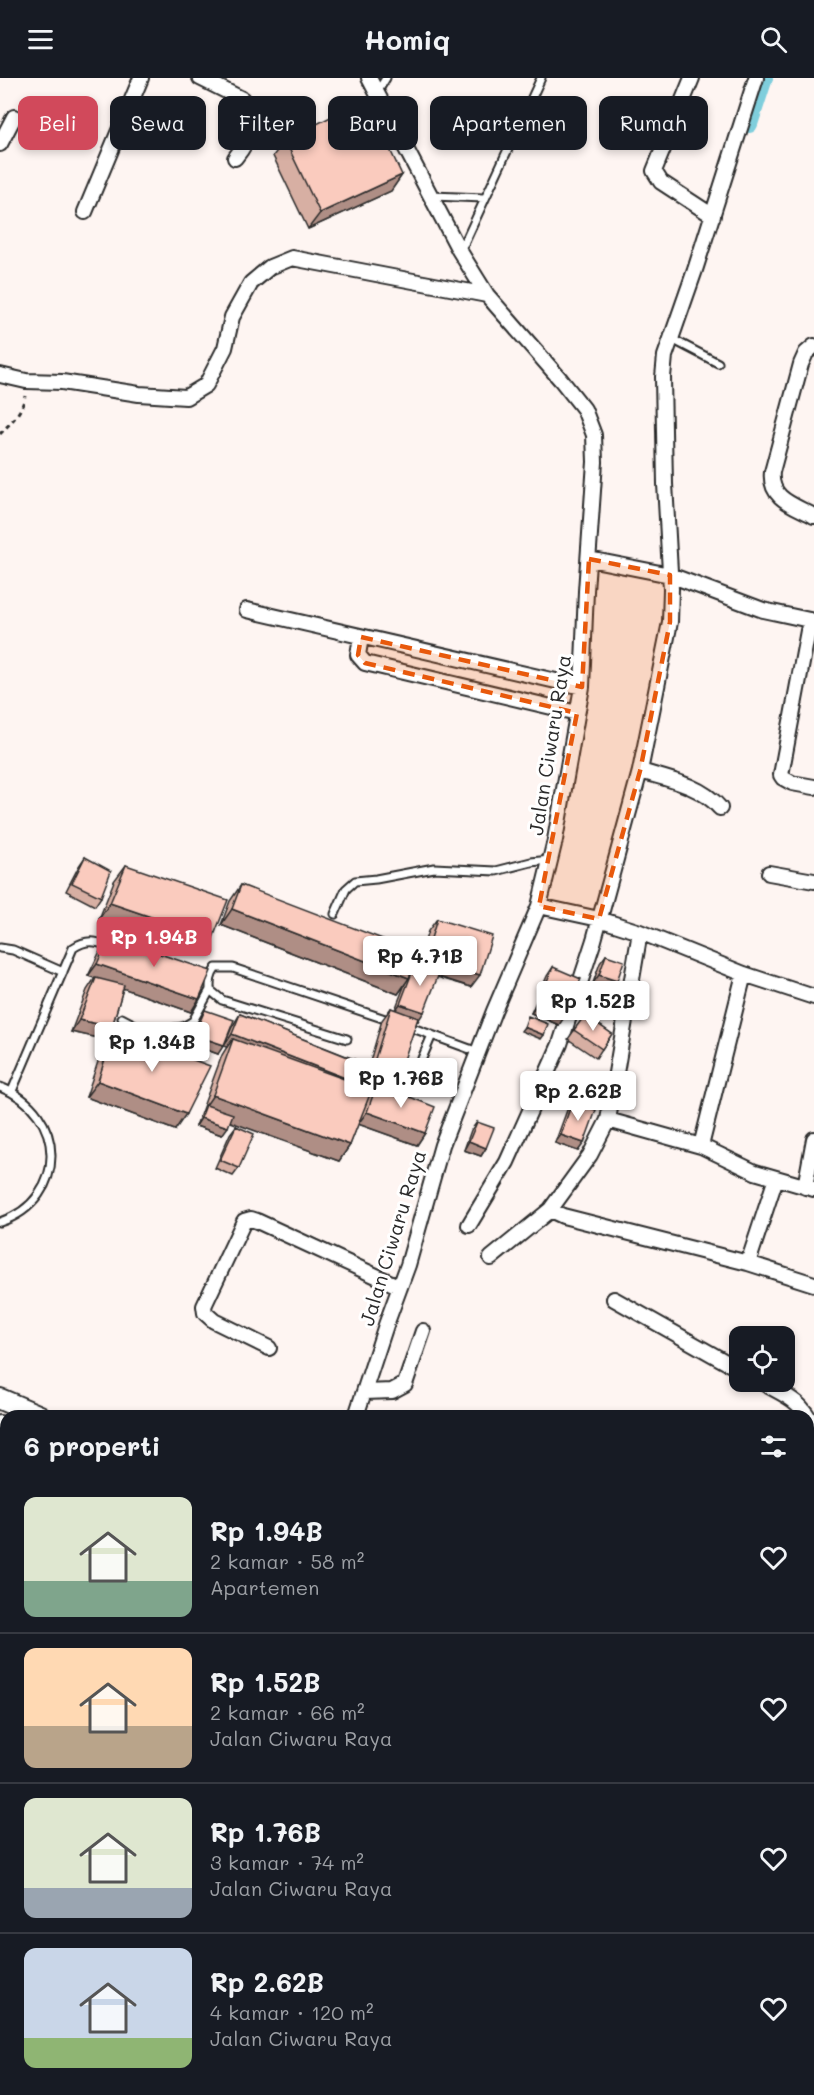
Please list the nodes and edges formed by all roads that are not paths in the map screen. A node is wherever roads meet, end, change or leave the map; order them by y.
1 (141, 78) edge
2 (200, 78) edge
3 (369, 78) edge
4 (386, 78) edge
5 (541, 78) edge
6 (693, 78) edge
7 (756, 78) edge
8 (378, 91) junction
9 (14, 117) dead end
10 (0, 144) edge
11 (235, 158) dead end
12 (432, 196) junction
13 (484, 198) junction
14 (85, 212) dead end
15 (713, 216) junction
16 (459, 250) junction
17 (487, 294) junction
18 (670, 338) junction
19 (814, 346) edge
20 (718, 363) dead end
21 (0, 375) edge
22 (814, 516) edge
23 (589, 559) junction
24 (670, 575) junction
25 (247, 610) dead end
26 (812, 621) edge
27 (361, 637) junction
28 (542, 678) junction
29 (582, 687) junction
30 (536, 703) junction
31 (577, 713) junction
32 (640, 771) junction
33 (814, 787) edge
34 (720, 808) dead end
35 (550, 860) junction
36 (769, 873) dead end
37 (814, 881) edge
38 (539, 906) junction
39 (335, 914) dead end
40 (599, 919) junction
41 (640, 932) junction
42 (0, 948) edge
43 (125, 951) edge
44 (63, 972) junction
45 (744, 974) junction
46 (199, 976) edge
47 (209, 979) junction
48 (210, 990) junction
49 (814, 997) edge
50 (122, 1018) dead end
51 (432, 1035) junction
52 (347, 1039) dead end
53 (478, 1052) junction
54 (0, 1087) edge
55 (12, 1091) junction
56 (401, 1108) edge
57 (608, 1120) junction
58 (814, 1139) edge
59 (701, 1146) junction
60 (776, 1179) junction
61 (809, 1188) edge
62 (550, 1210) junction
63 (0, 1222) edge
64 (469, 1225) dead end
65 (491, 1258) dead end
66 (748, 1263) junction
67 (814, 1284) edge
68 (400, 1287) junction
69 (614, 1299) dead end
70 (423, 1331) dead end
71 (269, 1348) dead end
72 (729, 1364) edge
73 (365, 1392) junction
74 (779, 1392) edge
75 (0, 1399) edge
76 (26, 1410) edge
77 (358, 1410) edge
78 (805, 1410) edge

1 - 14 street
2 - 11 street
3 - 8 street, Jalan Ciwaru Raya
4 - 8 lane
5 - 13 lane
6 - 15 street
7 - 15 street
8 - 12 street, Jalan Ciwaru Raya
9 - 10 street
12 - 13 lane
12 - 16 street, Jalan Ciwaru Raya
13 - 16 lane
15 - 18 street
16 - 17 street, Jalan Ciwaru Raya
17 - 21 street
17 - 23 street, Jalan Ciwaru Raya
18 - 20 lane
18 - 24 street
19 - 22 street
23 - 24 street
23 - 29 street, Jalan Ciwaru Raya
24 - 26 street
24 - 32 street
25 - 27 street
26 - 33 street
27 - 28 street
27 - 30 street
28 - 29 street
28 - 30 street
29 - 31 street, Jalan Ciwaru Raya
30 - 31 street
31 - 35 street, Jalan Ciwaru Raya
32 - 34 street
32 - 40 street
35 - 38 street, Jalan Ciwaru Raya
35 - 39 lane
36 - 37 street
38 - 40 street
38 - 53 street, Jalan Ciwaru Raya
40 - 41 street
40 - 64 street
41 - 45 street
41 - 57 street
42 - 44 lane
43 - 44 lane
44 - 55 lane
45 - 49 street
45 - 59 street
46 - 47 lane
47 - 48 lane
47 - 51 lane
48 - 50 lane
48 - 52 lane
51 - 53 lane
51 - 56 lane
53 - 68 street, Jalan Ciwaru Raya
54 - 55 lane
55 - 63 lane
57 - 59 street
57 - 62 street
58 - 61 street
59 - 60 street
60 - 61 street
60 - 66 street
62 - 65 street
62 - 66 street
66 - 67 street
68 - 71 street
68 - 73 street, Jalan Ciwaru Raya
69 - 72 street
70 - 73 street
73 - 77 street, Jalan Ciwaru Raya
74 - 78 street
75 - 76 main road

